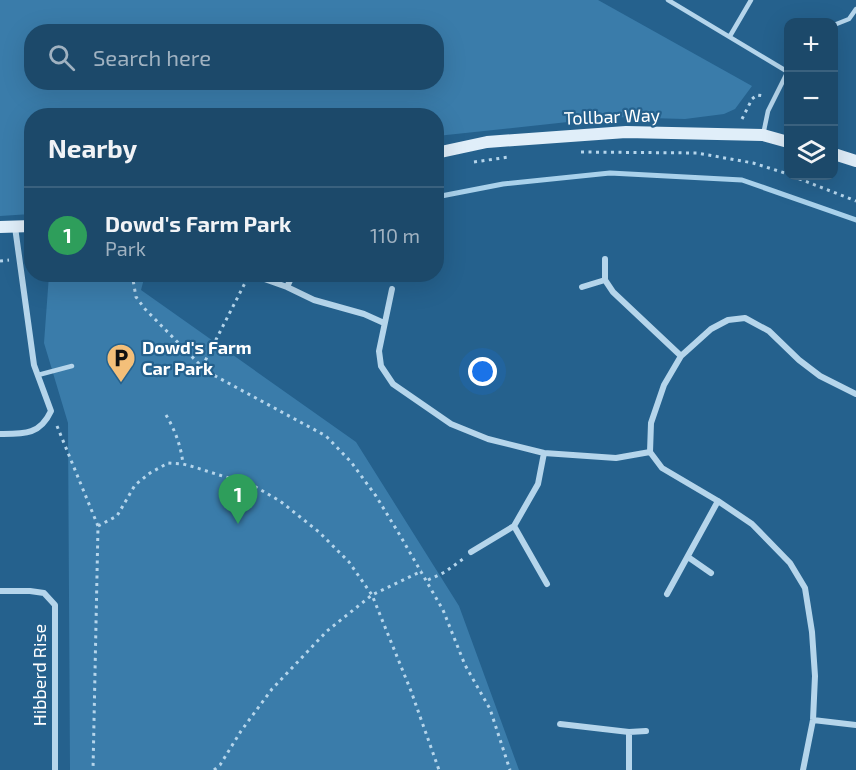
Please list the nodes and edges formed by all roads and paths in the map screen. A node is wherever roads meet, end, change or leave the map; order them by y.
1 (668, 0) edge
2 (751, 0) edge
3 (856, 9) edge
4 (838, 23) edge
5 (729, 36) junction
6 (784, 70) edge
7 (784, 80) edge
8 (763, 135) junction
9 (784, 141) edge
10 (444, 151) edge
11 (575, 152) dead end
12 (838, 155) edge
13 (510, 157) dead end
14 (856, 160) edge
15 (467, 163) dead end
16 (784, 173) edge
17 (803, 180) edge
18 (856, 201) edge
19 (24, 226) edge
20 (0, 227) edge
21 (15, 227) junction
22 (605, 260) dead end
23 (605, 280) junction
24 (133, 282) edge
25 (245, 282) edge
26 (273, 282) edge
27 (289, 282) edge
28 (287, 287) junction
29 (582, 287) dead end
30 (392, 290) dead end
31 (384, 323) junction
32 (681, 356) junction
33 (72, 366) dead end
34 (202, 367) junction
35 (38, 375) junction
36 (856, 394) edge
37 (51, 411) junction
38 (166, 415) dead end
39 (0, 434) edge
40 (650, 452) junction
41 (544, 453) junction
42 (183, 464) junction
43 (718, 501) junction
44 (98, 526) junction
45 (514, 526) junction
46 (471, 552) joint
47 (688, 557) junction
48 (422, 571) junction
49 (711, 573) dead end
50 (427, 580) junction
51 (547, 584) dead end
52 (0, 591) edge
53 (667, 594) dead end
54 (372, 595) junction
55 (813, 720) junction
56 (560, 724) dead end
57 (856, 726) edge
58 (629, 732) junction
59 (646, 732) dead end
60 (55, 770) edge
61 (93, 770) edge
62 (214, 770) edge
63 (439, 770) edge
64 (510, 770) edge
65 (629, 770) edge
66 (803, 770) edge

1 - 5 lane
2 - 5 lane
3 - 4 lane
5 - 6 lane
7 - 8 lane
8 - 9 main road, Tollbar Way
8 - 10 main road, Tollbar Way
11 - 16 path
12 - 14 main road
13 - 15 path
17 - 18 path
19 - 21 main road
20 - 21 main road
21 - 35 street
22 - 23 street
23 - 29 street
23 - 32 street
24 - 34 path
25 - 34 path
26 - 28 street
27 - 28 street
28 - 31 street
30 - 31 street
31 - 41 street
32 - 36 street
32 - 40 street
33 - 35 lane
34 - 48 path
35 - 37 street
37 - 39 street
37 - 44 path
38 - 42 path
40 - 41 street
40 - 43 street
41 - 45 street
42 - 44 path
42 - 54 path
43 - 47 street
43 - 55 street
44 - 61 path
45 - 46 street
45 - 51 street
46 - 50 path
47 - 49 street
47 - 53 street
48 - 50 path
48 - 54 path
50 - 64 path
52 - 60 street, Hibberd Rise
54 - 62 path
54 - 63 path
55 - 57 street
55 - 66 street
56 - 58 street
58 - 59 street
58 - 65 street

